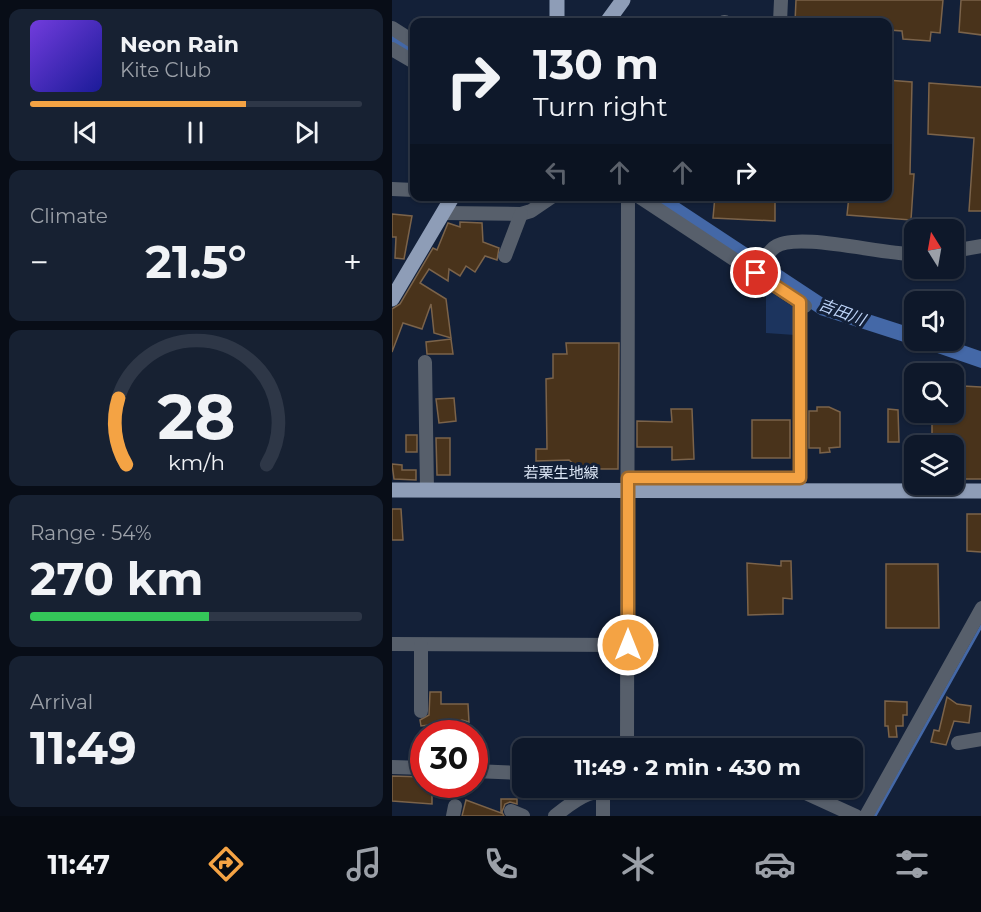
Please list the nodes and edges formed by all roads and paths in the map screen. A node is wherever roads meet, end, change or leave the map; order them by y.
1 (557, 0) edge
2 (623, 0) edge
3 (781, 0) edge
4 (557, 18) edge
5 (610, 18) edge
6 (780, 18) edge
7 (392, 28) edge
8 (410, 39) edge
9 (392, 48) edge
10 (410, 59) edge
11 (392, 189) edge
12 (410, 190) edge
13 (450, 201) edge
14 (546, 201) edge
15 (628, 201) edge
16 (646, 201) edge
17 (443, 213) junction
18 (521, 214) junction
19 (982, 246) edge
20 (964, 249) edge
21 (904, 253) edge
22 (505, 256) dead end
23 (756, 273) junction
24 (396, 282) edge
25 (392, 299) edge
26 (425, 362) dead end
27 (628, 484) junction
28 (392, 490) edge
29 (427, 490) junction
30 (982, 491) edge
31 (982, 608) edge
32 (392, 644) edge
33 (421, 645) junction
34 (628, 645) junction
35 (421, 711) dead end
36 (627, 738) edge
37 (982, 739) edge
38 (958, 743) dead end
39 (392, 767) edge
40 (410, 768) edge
41 (488, 772) edge
42 (512, 773) edge
43 (574, 798) edge
44 (603, 798) edge
45 (816, 798) edge
46 (555, 816) edge
47 (603, 816) edge
48 (856, 816) edge
49 (866, 816) edge

1 - 4 main road
2 - 5 main road
3 - 6 street
7 - 8 street
9 - 10 street
11 - 12 street
13 - 17 main road
14 - 18 street
15 - 27 street
16 - 23 street
17 - 18 street
17 - 24 main road
18 - 22 street
19 - 20 street
21 - 23 street
23 - 27 street
24 - 25 main road
26 - 29 street
27 - 29 main road, 若栗生地線
27 - 30 main road, 若栗生地線
27 - 34 street
28 - 29 main road, 若栗生地線
31 - 49 street
32 - 33 street
33 - 34 street
33 - 35 street
34 - 36 street
37 - 38 street
39 - 40 street
41 - 42 street
43 - 46 street
44 - 47 street
45 - 48 street

